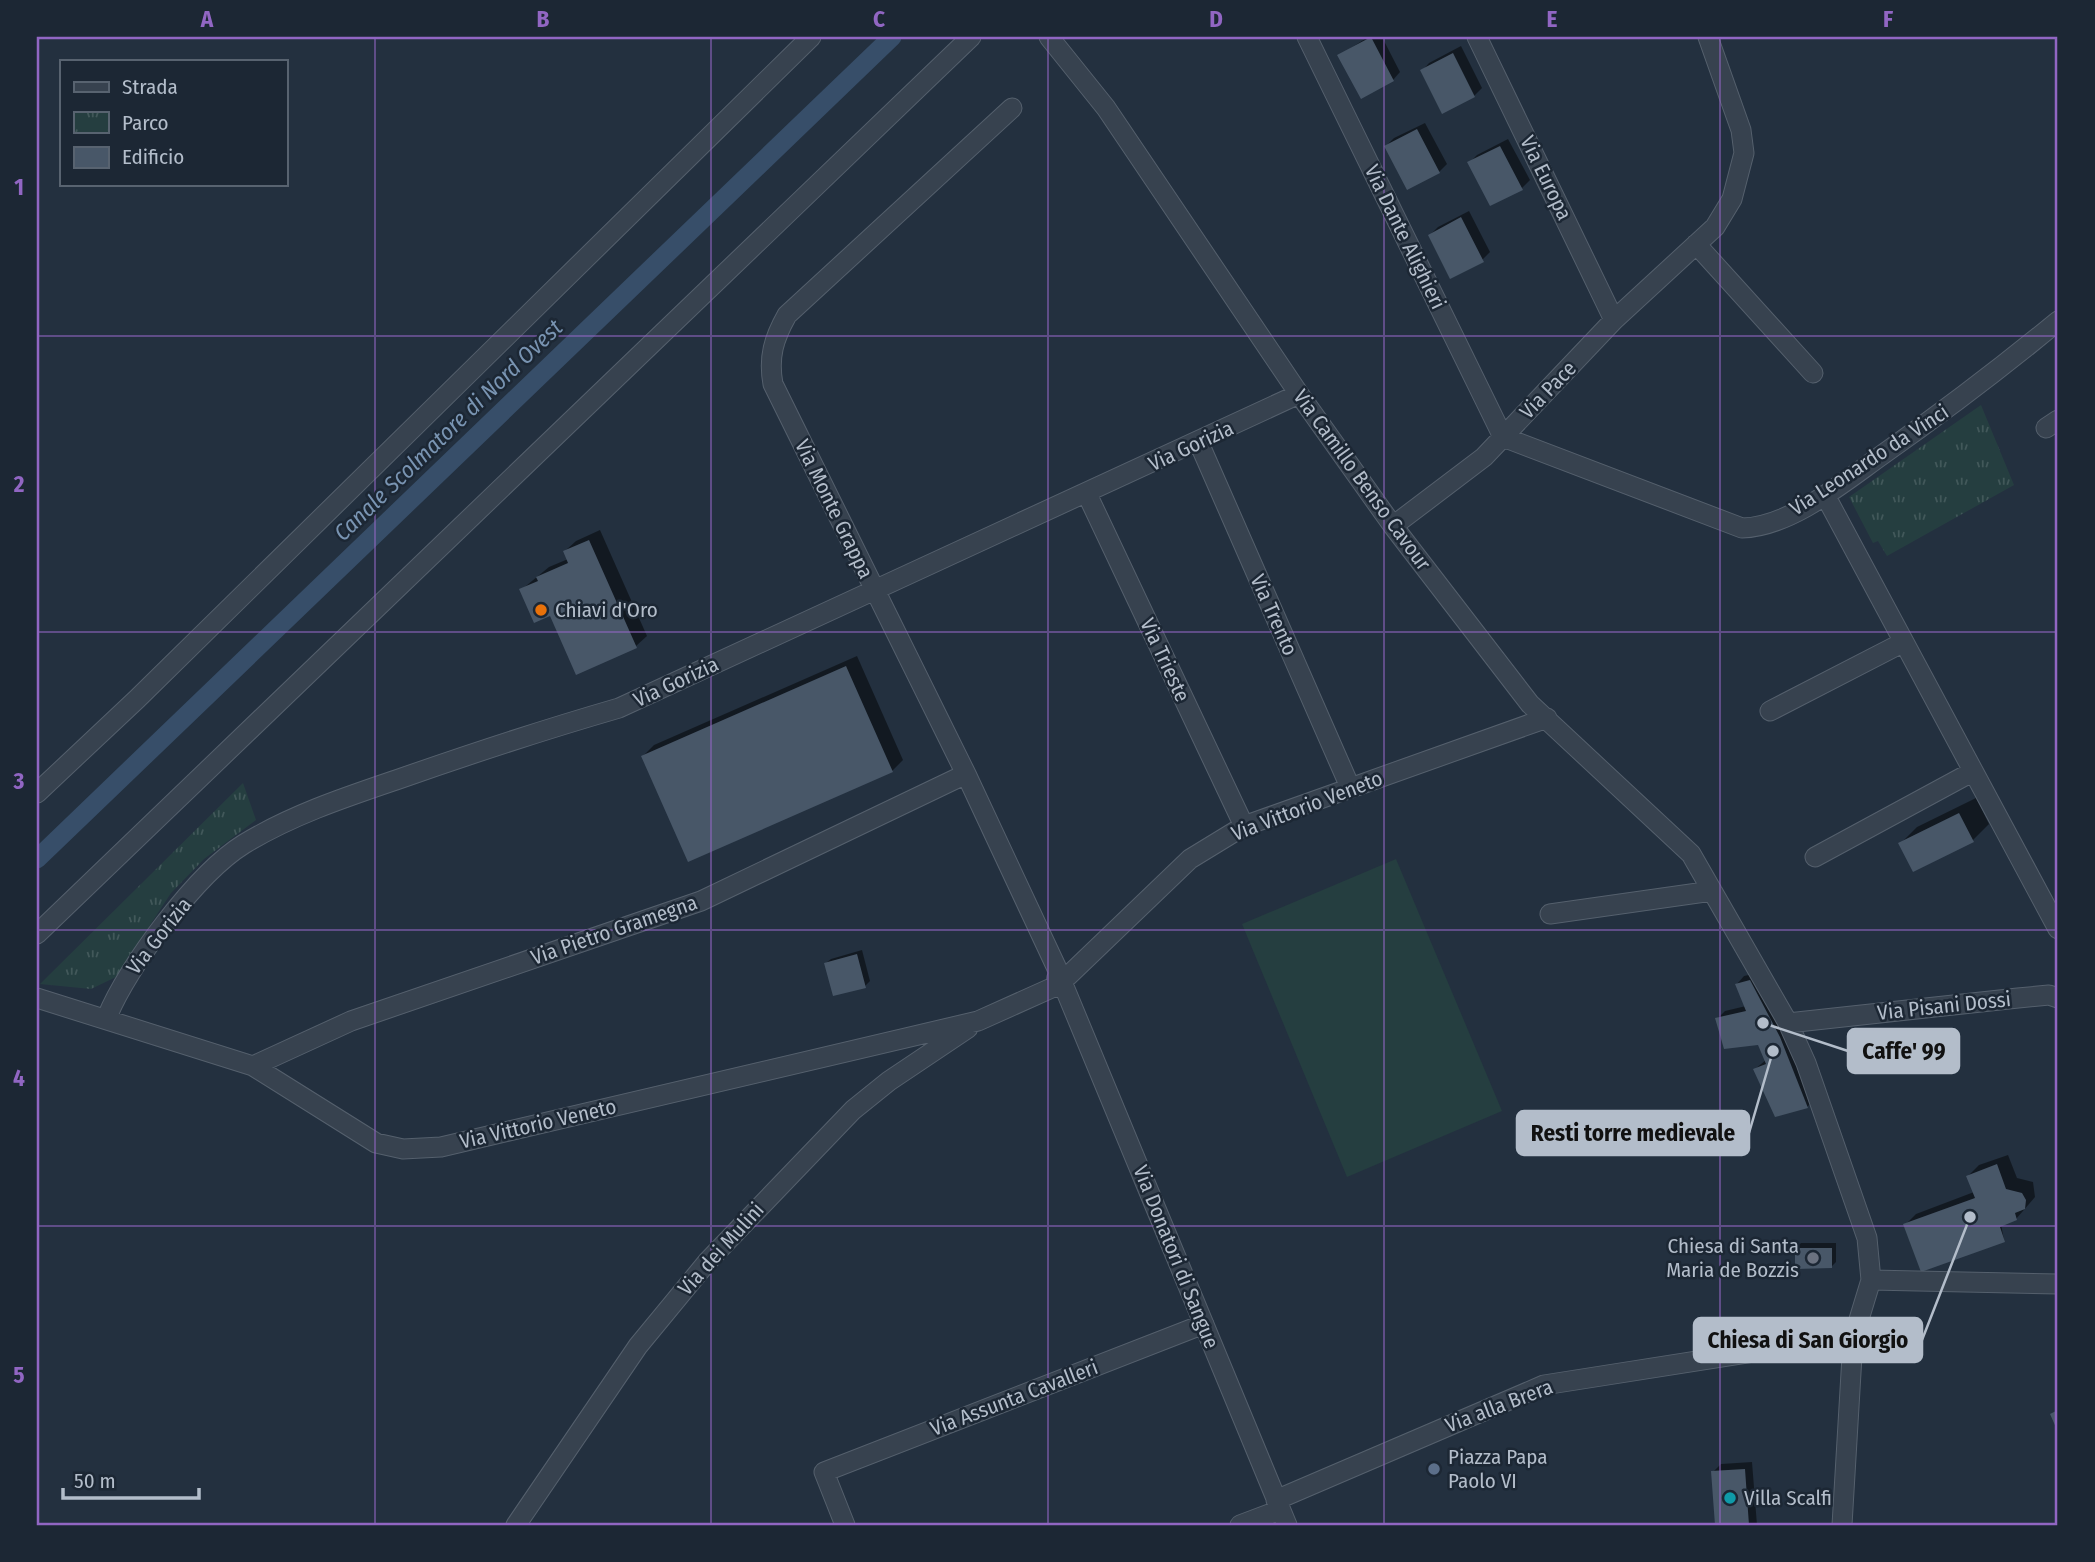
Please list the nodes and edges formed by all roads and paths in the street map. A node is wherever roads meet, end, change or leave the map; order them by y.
1 (811, 37) edge
2 (971, 37) edge
3 (1049, 37) edge
4 (1307, 37) edge
5 (1477, 37) edge
6 (1708, 37) edge
7 (1012, 108) dead end
8 (1696, 244) junction
9 (1614, 320) junction
10 (2058, 321) edge
11 (1813, 373) dead end
12 (1299, 394) junction
13 (1503, 437) junction
14 (1199, 443) junction
15 (1087, 494) junction
16 (1825, 495) junction
17 (1393, 526) junction
18 (875, 590) junction
19 (1902, 643) junction
20 (1770, 711) dead end
21 (1547, 718) junction
22 (1972, 772) junction
23 (966, 774) junction
24 (1350, 787) junction
25 (37, 793) edge
26 (1244, 826) junction
27 (1815, 857) dead end
28 (1712, 891) junction
29 (1550, 914) dead end
30 (2058, 929) edge
31 (37, 934) edge
32 (1062, 982) junction
33 (2055, 994) edge
34 (37, 998) edge
35 (107, 1017) junction
36 (978, 1021) junction
37 (1788, 1023) junction
38 (253, 1066) junction
39 (1871, 1280) junction
40 (2058, 1284) edge
41 (1203, 1324) junction
42 (1818, 1342) tunnel mouth
43 (1281, 1512) edge
44 (516, 1525) edge
45 (845, 1525) edge
46 (1240, 1525) edge
47 (1842, 1525) edge

1 - 25 street
2 - 31 street
3 - 12 street, Via Camillo Benso Cavour
4 - 13 street, Via Dante Alighieri
5 - 9 street, Via Europa
6 - 8 street, Via Pace
7 - 18 street, Via Monte Grappa
8 - 9 street, Via Pace
8 - 11 street
9 - 13 street, Via Pace
10 - 16 street, Via Leonardo da Vinci
12 - 14 street, Via Gorizia
12 - 17 street, Via Camillo Benso Cavour
13 - 16 street, Via Leonardo da Vinci
13 - 17 street, Via Pace
14 - 15 street, Via Gorizia
14 - 24 street, Via Trento
15 - 18 street, Via Gorizia
15 - 26 street, Via Trieste
16 - 19 street
17 - 21 street, Via Camillo Benso Cavour
18 - 23 street, Via Monte Grappa
18 - 35 street, Via Gorizia
19 - 20 street
19 - 22 street
21 - 24 street, Via Vittorio Veneto
21 - 28 street, Via Camillo Benso Cavour
22 - 27 street
22 - 30 street
23 - 32 street, Via Monte Grappa
23 - 38 street, Via Pietro Gramegna
24 - 26 street, Via Vittorio Veneto
26 - 32 street, Via Vittorio Veneto
28 - 29 street
28 - 37 street, Via Camillo Benso Cavour
32 - 36 street, Via Vittorio Veneto
32 - 41 street, Via Donatori di Sangue
33 - 37 street, Via Pisani Dossi
34 - 35 street, Via Vittorio Veneto
35 - 38 street, Via Vittorio Veneto
36 - 38 street, Via Vittorio Veneto
36 - 44 street, Via dei Mulini
37 - 39 street, Via Camillo Benso Cavour
39 - 40 street
39 - 47 street
41 - 43 street, Via Donatori di Sangue
41 - 45 street, Via Assunta Cavalleri
42 - 43 street, Via alla Brera
43 - 46 street, Via alla Brera

